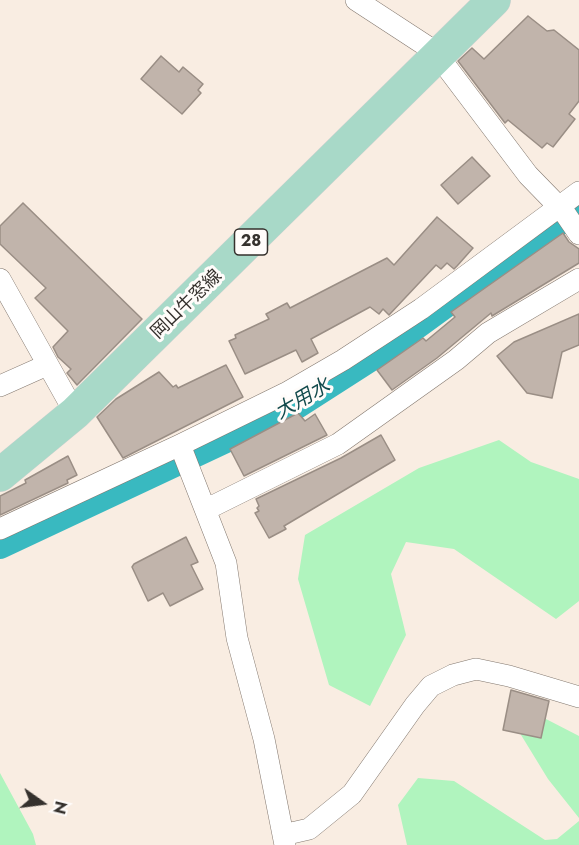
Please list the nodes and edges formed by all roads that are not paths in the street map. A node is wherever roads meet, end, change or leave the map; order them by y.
1 (356, 0) edge
2 (494, 0) edge
3 (439, 57) junction
4 (579, 192) edge
5 (559, 208) junction
6 (579, 234) edge
7 (0, 279) edge
8 (579, 279) edge
9 (48, 366) junction
10 (0, 386) edge
11 (75, 413) junction
12 (184, 454) junction
13 (0, 475) edge
14 (207, 509) junction
15 (0, 529) edge
16 (579, 698) edge
17 (284, 840) edge

1 - 3 street
2 - 3 main road, 岡山牛窓線 / 28
3 - 5 street
3 - 11 main road, 岡山牛窓線 / 28
4 - 5 street
5 - 6 street
5 - 12 street
7 - 9 street
8 - 14 street
9 - 10 street
9 - 11 street
11 - 13 main road, 岡山牛窓線 / 28
12 - 14 street
12 - 15 street
14 - 17 street
16 - 17 street

